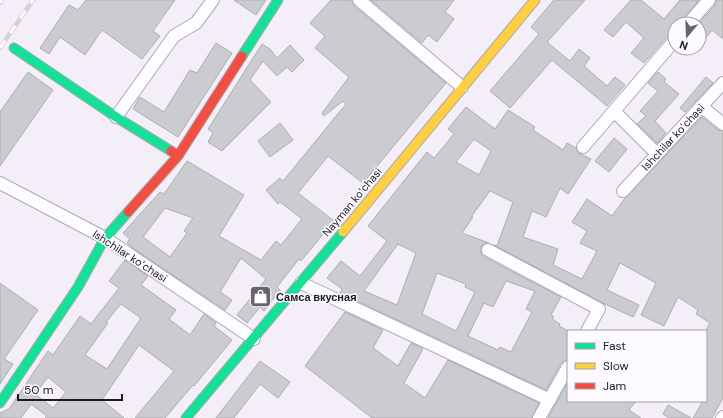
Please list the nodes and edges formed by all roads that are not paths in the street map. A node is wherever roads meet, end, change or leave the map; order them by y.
1 (213, 0) edge
2 (278, 0) edge
3 (359, 0) edge
4 (535, 0) edge
5 (709, 0) edge
6 (695, 16) edge
7 (14, 48) dead end
8 (667, 49) edge
9 (723, 83) edge
10 (462, 88) junction
11 (701, 106) junction
12 (614, 112) junction
13 (116, 117) junction
14 (723, 124) edge
15 (583, 147) dead end
16 (656, 152) junction
17 (178, 156) junction
18 (0, 183) edge
19 (623, 191) dead end
20 (105, 238) junction
21 (488, 250) dead end
22 (301, 283) junction
23 (588, 330) edge
24 (254, 339) junction
25 (567, 369) edge
26 (550, 400) junction
27 (0, 403) edge
28 (186, 418) edge
29 (539, 418) edge

1 - 13 street
2 - 17 street
3 - 10 street
4 - 10 street, Nayman koʻchasi
5 - 6 street
7 - 13 street
8 - 12 street
9 - 11 street, Ishchilar koʻchasi
10 - 22 street, Nayman koʻchasi
11 - 14 street
11 - 16 street, Ishchilar koʻchasi
12 - 15 street
12 - 16 street
13 - 17 street
16 - 19 street, Ishchilar koʻchasi
17 - 20 street
18 - 20 street, Ishchilar koʻchasi
20 - 24 street, Ishchilar koʻchasi
20 - 27 street
21 - 23 street
22 - 24 street, Nayman koʻchasi
22 - 26 street
24 - 28 street, Nayman koʻchasi
25 - 26 street
26 - 29 street

